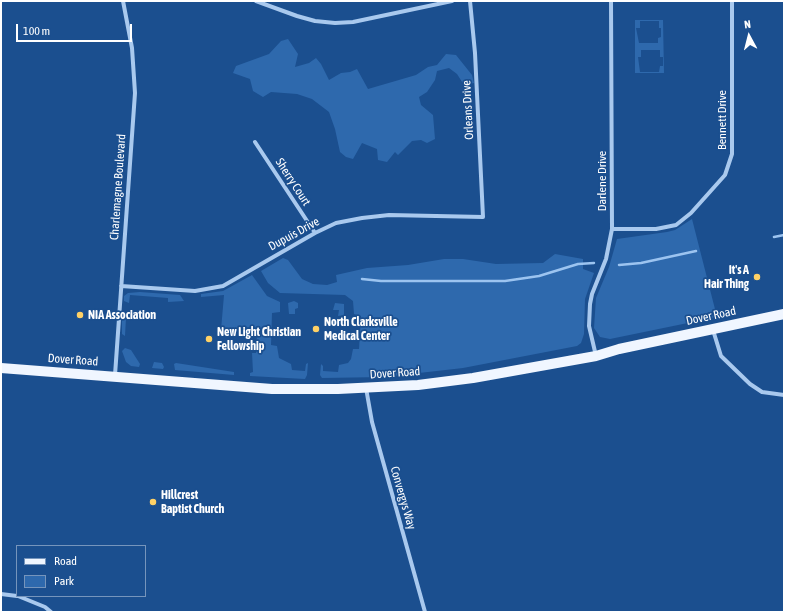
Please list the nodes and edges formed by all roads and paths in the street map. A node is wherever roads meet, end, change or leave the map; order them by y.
1 (123, 1) edge
2 (256, 1) edge
3 (452, 1) edge
4 (470, 1) edge
5 (611, 1) edge
6 (732, 1) edge
7 (255, 142) dead end
8 (483, 217) joint
9 (612, 229) junction
10 (315, 233) junction
11 (121, 286) junction
12 (784, 314) edge
13 (712, 329) junction
14 (596, 356) junction
15 (1, 368) edge
16 (115, 376) junction
17 (366, 388) junction
18 (784, 395) edge
19 (1, 594) edge
20 (16, 596) edge
21 (20, 597) edge
22 (51, 612) edge
23 (425, 612) edge

1 - 11 street, Charlemagne Boulevard
2 - 3 street
4 - 8 street, Orleans Drive
5 - 9 street, Darlene Drive
6 - 9 street, Bennett Drive
7 - 10 street, Sherry Court
8 - 10 street, Dupuis Drive
9 - 14 street, Darlene Drive
10 - 11 street, Dupuis Drive
11 - 16 street, Charlemagne Boulevard
12 - 13 main road, Dover Road
13 - 14 main road, Dover Road
13 - 18 street
14 - 17 main road, Dover Road
15 - 16 main road, Dover Road
16 - 17 main road, Dover Road
17 - 23 street, Convergys Way
19 - 20 street
21 - 22 street

